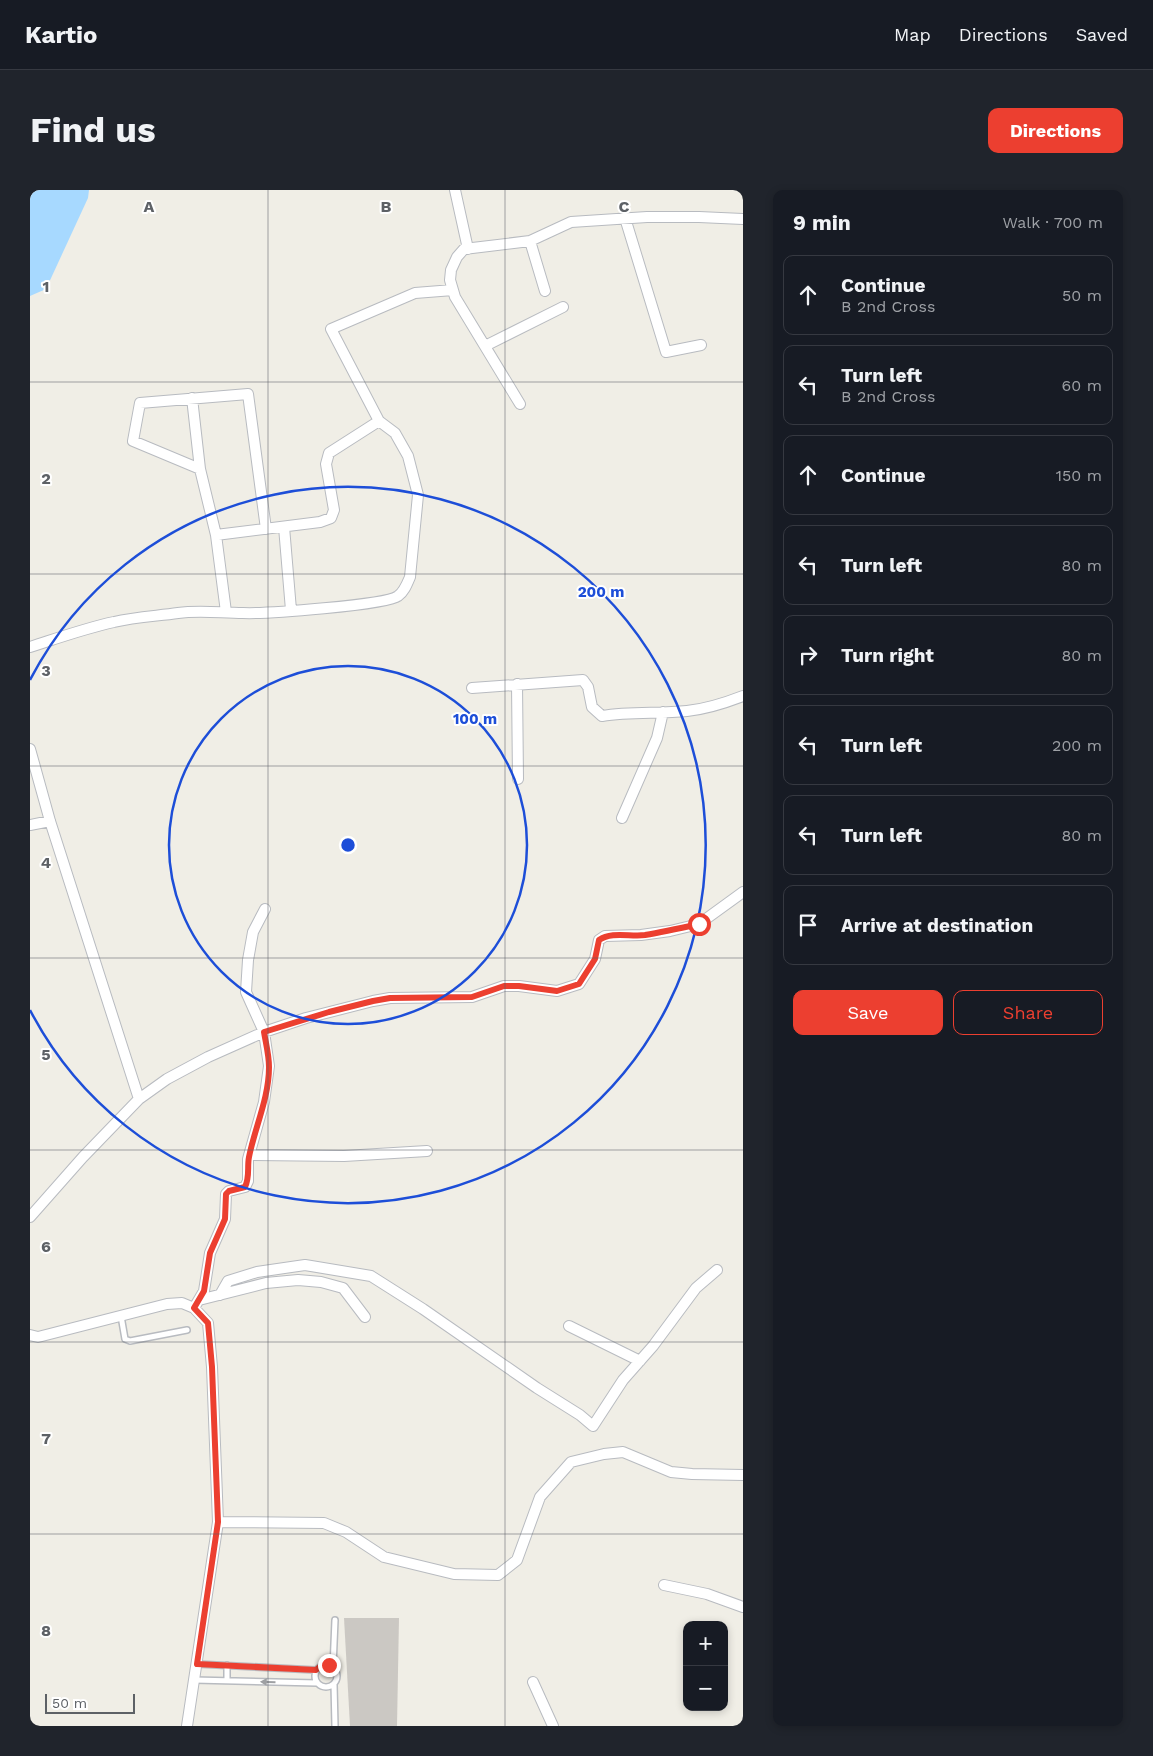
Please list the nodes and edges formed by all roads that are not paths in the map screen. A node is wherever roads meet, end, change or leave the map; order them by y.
1 (455, 190) edge
2 (625, 218) junction
3 (743, 219) edge
4 (530, 240) junction
5 (468, 249) junction
6 (453, 290) junction
7 (545, 291) dead end
8 (563, 307) dead end
9 (701, 345) dead end
10 (485, 346) junction
11 (192, 398) junction
12 (520, 404) dead end
13 (379, 421) junction
14 (200, 469) junction
15 (284, 527) junction
16 (266, 529) junction
17 (216, 534) junction
18 (291, 610) junction
19 (226, 612) junction
20 (30, 647) edge
21 (517, 684) junction
22 (472, 688) dead end
23 (743, 696) edge
24 (663, 712) junction
25 (30, 748) edge
26 (518, 779) dead end
27 (622, 818) dead end
28 (50, 821) junction
29 (30, 825) edge
30 (743, 892) edge
31 (265, 909) dead end
32 (264, 1032) junction
33 (139, 1100) junction
34 (426, 1151) dead end
35 (249, 1155) junction
36 (30, 1217) edge
37 (717, 1270) dead end
38 (220, 1295) junction
39 (196, 1304) junction
40 (121, 1316) junction
41 (365, 1317) dead end
42 (569, 1326) dead end
43 (188, 1330) dead end
44 (30, 1335) edge
45 (640, 1360) junction
46 (743, 1475) edge
47 (218, 1522) junction
48 (664, 1585) dead end
49 (743, 1607) edge
50 (335, 1620) dead end
51 (197, 1664) junction
52 (228, 1665) junction
53 (333, 1667) junction
54 (316, 1670) junction
55 (194, 1680) junction
56 (227, 1681) junction
57 (533, 1682) dead end
58 (317, 1683) junction
59 (334, 1684) junction
60 (187, 1726) edge
61 (334, 1726) edge
62 (553, 1726) edge

1 - 5 street
2 - 3 street
2 - 4 street
2 - 9 street
4 - 5 street
4 - 7 street
5 - 6 street
6 - 10 street
6 - 13 street
8 - 10 street
10 - 12 street
11 - 14 street
11 - 14 street
11 - 16 street
13 - 15 street
13 - 18 street
14 - 17 street
15 - 16 street
15 - 18 street
16 - 17 street
17 - 19 street
18 - 19 street
19 - 20 street
21 - 22 street
21 - 24 street
21 - 26 street
23 - 24 street
24 - 27 street
25 - 28 street
28 - 29 street
28 - 33 street
30 - 32 street
31 - 32 street
32 - 33 street
32 - 35 street
33 - 36 street
34 - 35 street
35 - 39 street
37 - 45 street
38 - 39 street
38 - 41 street
38 - 45 street
39 - 40 street
39 - 47 street
40 - 43 lane
40 - 44 street
42 - 45 street
46 - 47 street
47 - 51 street
48 - 49 street
50 - 53 lane
51 - 52 lane
51 - 55 street
52 - 54 lane
52 - 56 lane
53 - 54 lane
53 - 59 lane
54 - 58 lane
55 - 56 lane
55 - 60 street
58 -> 56 lane
57 - 62 street
58 - 59 lane
59 - 61 lane

